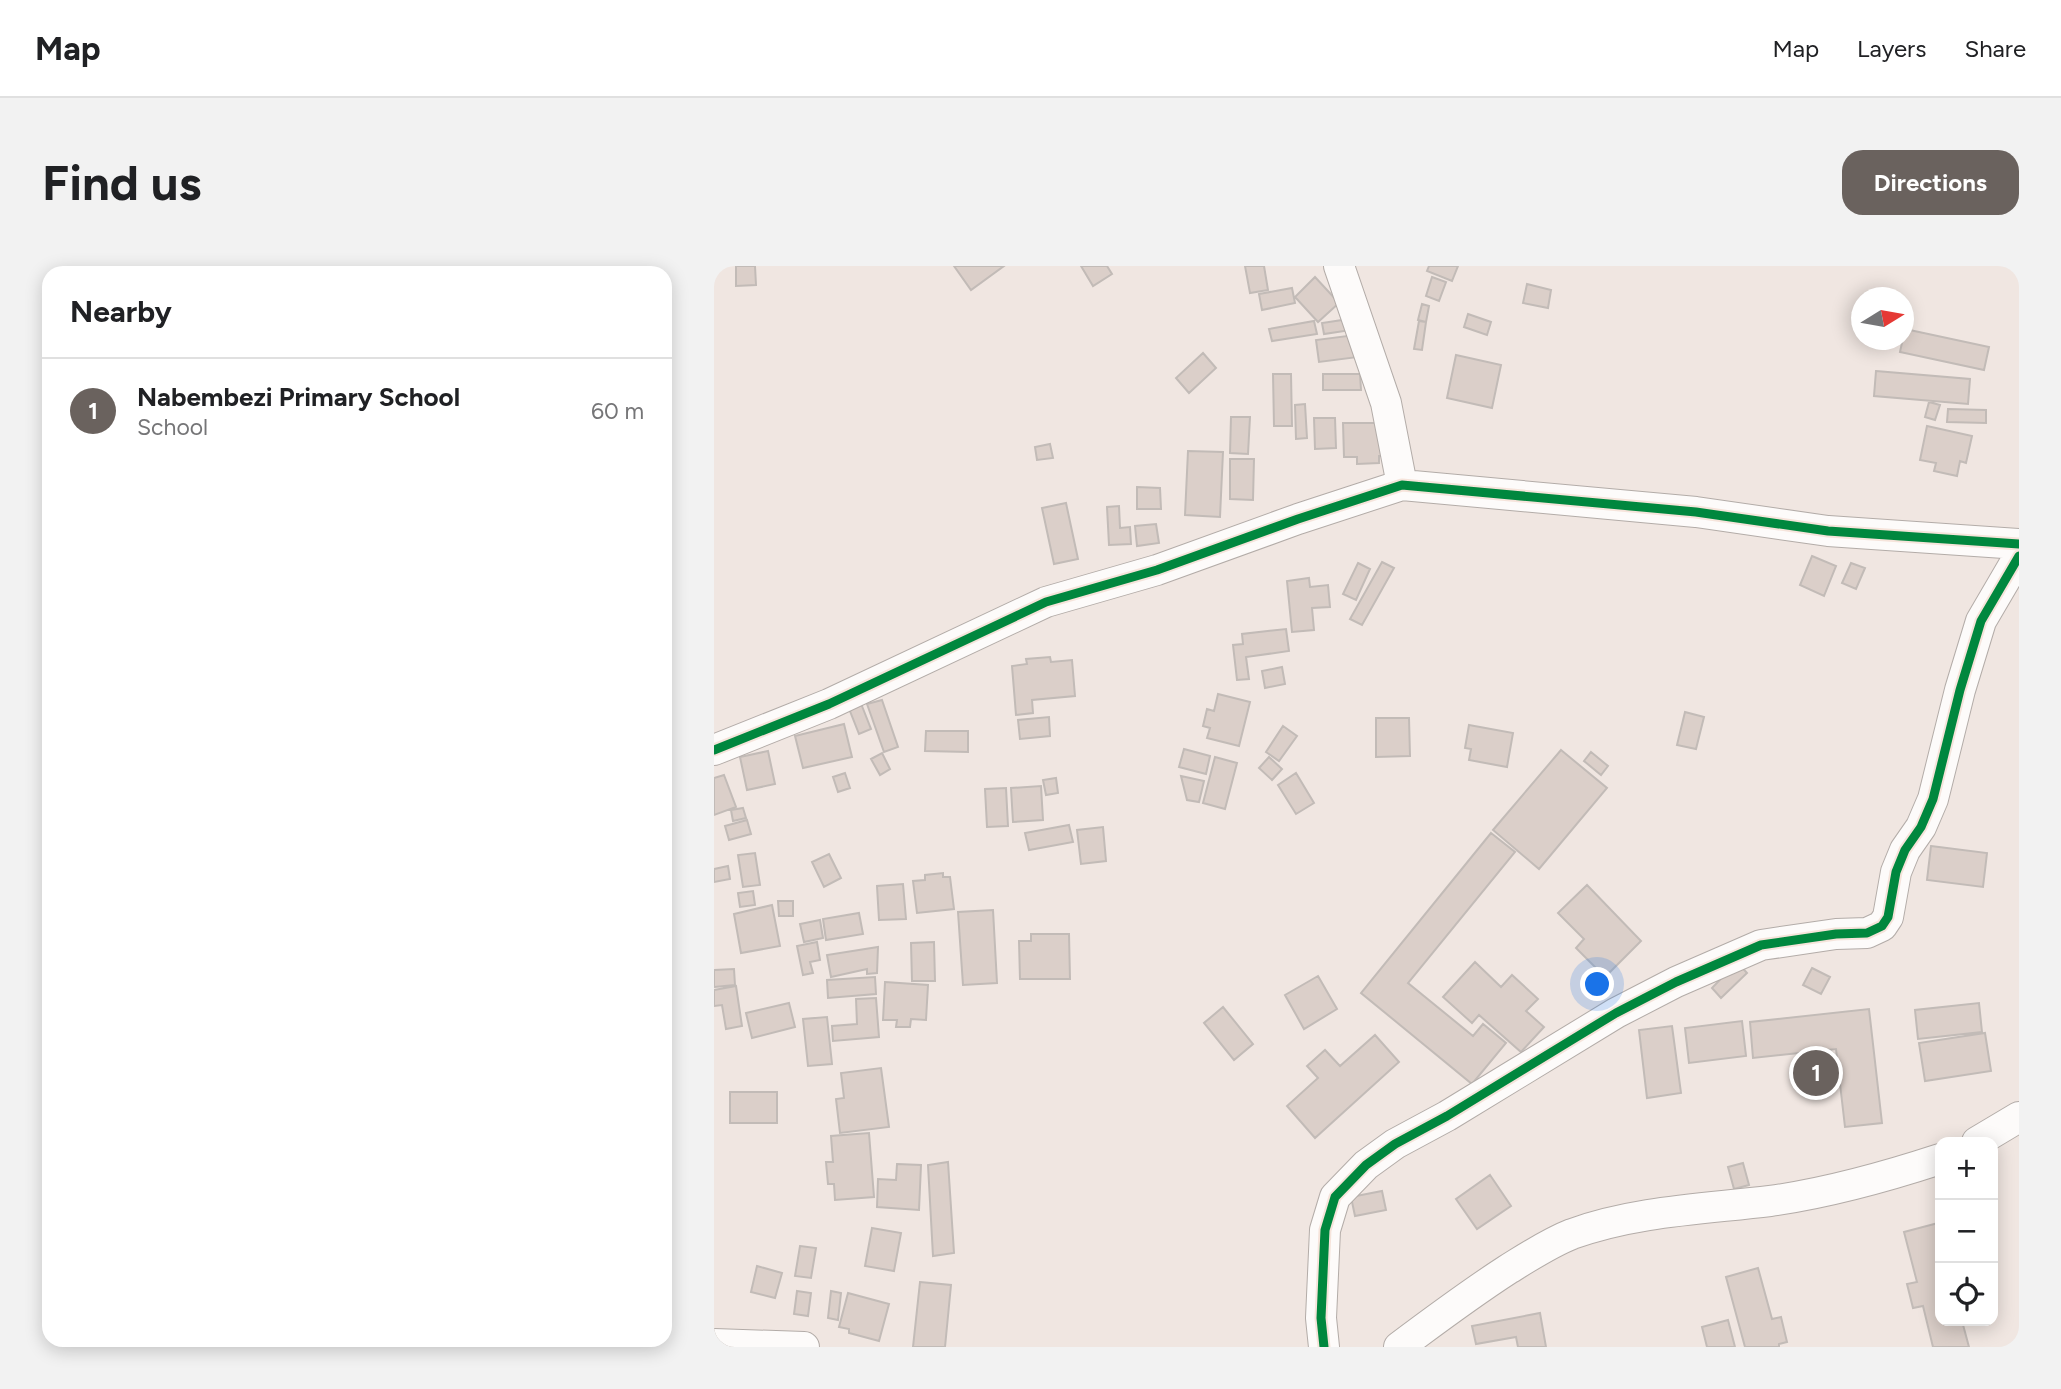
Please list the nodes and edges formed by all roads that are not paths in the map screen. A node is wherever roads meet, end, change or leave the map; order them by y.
1 (1339, 266) edge
2 (1402, 485) junction
3 (2019, 544) edge
4 (2019, 556) edge
5 (714, 750) edge
6 (2019, 1117) edge
7 (1985, 1137) edge
8 (1935, 1160) edge
9 (714, 1344) edge
10 (804, 1347) edge
11 (1324, 1347) edge
12 (1399, 1347) edge

1 - 2 street
2 - 3 street
2 - 5 street
4 - 11 street
6 - 7 street
8 - 12 street
9 - 10 street

